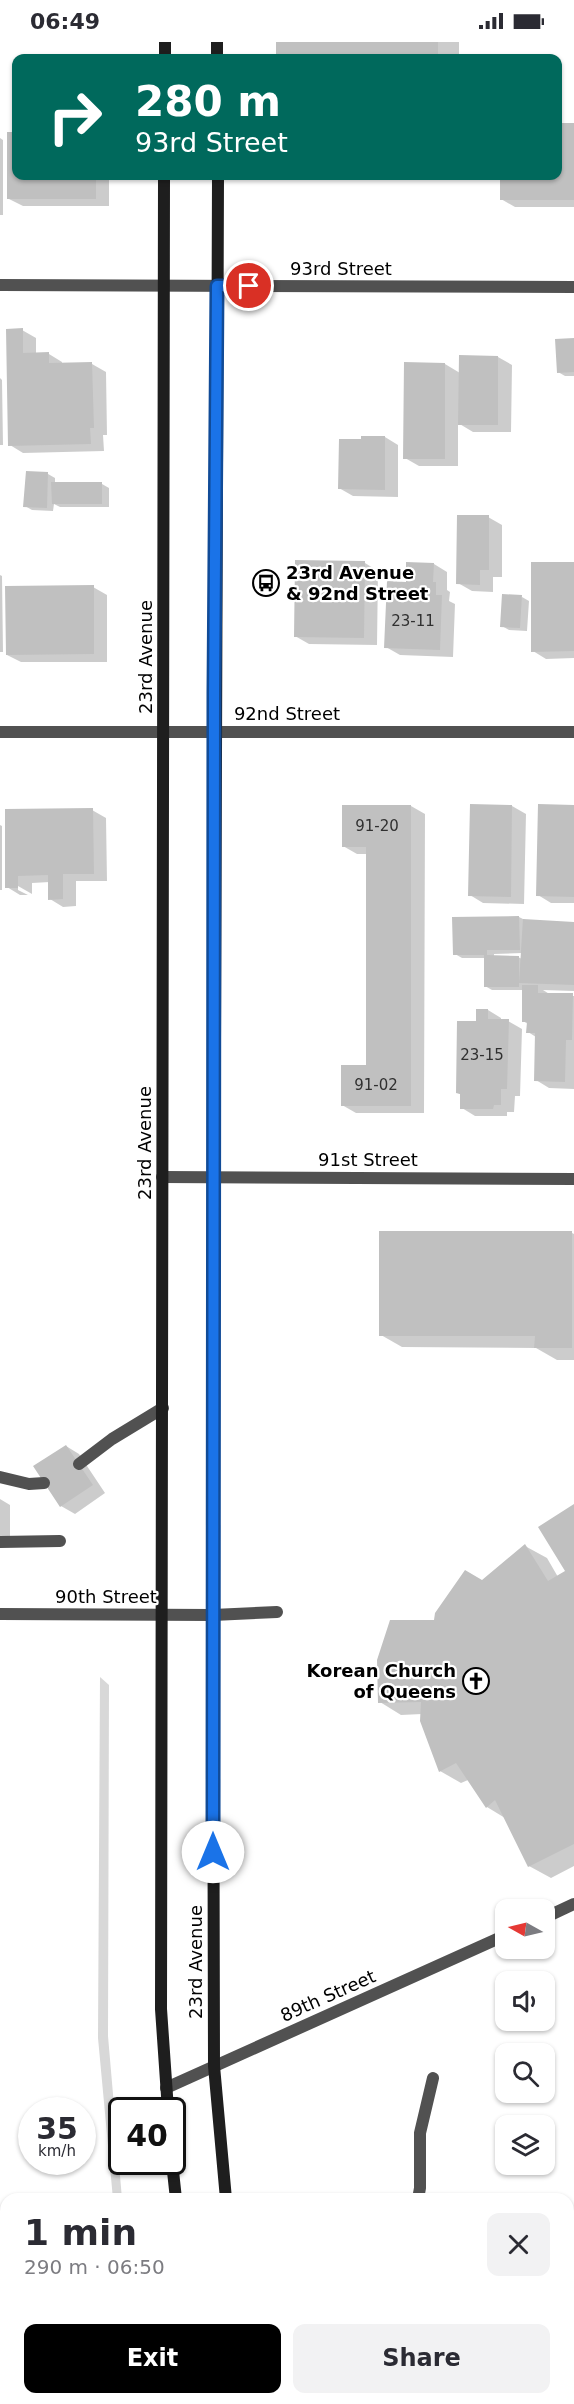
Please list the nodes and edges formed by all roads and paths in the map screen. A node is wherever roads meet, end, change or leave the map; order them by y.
1 (164, 180) edge
2 (218, 180) edge
3 (0, 285) edge
4 (164, 286) junction
5 (217, 286) junction
6 (574, 287) edge
7 (0, 732) edge
8 (215, 732) junction
9 (574, 732) edge
10 (164, 733) junction
11 (162, 1177) junction
12 (216, 1177) junction
13 (574, 1179) edge
14 (163, 1408) junction
15 (79, 1464) dead end
16 (0, 1477) edge
17 (45, 1483) dead end
18 (60, 1541) dead end
19 (0, 1542) edge
20 (277, 1612) dead end
21 (0, 1614) edge
22 (162, 1615) junction
23 (213, 1615) junction
24 (574, 1904) edge
25 (555, 1913) edge
26 (495, 1940) edge
27 (214, 2066) junction
28 (433, 2078) dead end
29 (165, 2088) junction
30 (166, 2097) edge
31 (173, 2175) edge
32 (175, 2193) edge
33 (225, 2193) edge
34 (419, 2193) edge

1 - 4 street, 23rd Avenue
2 - 5 street, 23rd Avenue
3 - 4 street, 93rd Street
4 - 5 street, 93rd Street
4 - 10 street, 23rd Avenue
5 - 6 street, 93rd Street
5 - 8 street, 23rd Avenue
7 - 10 street, 92nd Street
8 - 9 street, 92nd Street
8 - 10 street, 92nd Street
8 - 12 street, 23rd Avenue
10 - 11 street, 23rd Avenue
11 - 12 street, 91st Street
11 - 14 street, 23rd Avenue
12 - 13 street, 91st Street
12 - 23 street, 23rd Avenue
14 - 15 street
14 - 22 street, 23rd Avenue
16 - 17 street
18 - 19 street
20 - 23 street, 90th Street
21 - 22 street, 90th Street
22 - 23 street, 90th Street
22 - 29 street, 23rd Avenue
23 - 27 street, 23rd Avenue
24 - 25 street
26 - 27 street, 89th Street
27 - 29 street, 89th Street
27 - 33 street, 23rd Avenue
28 - 34 street
29 - 30 street, 23rd Avenue
31 - 32 street

